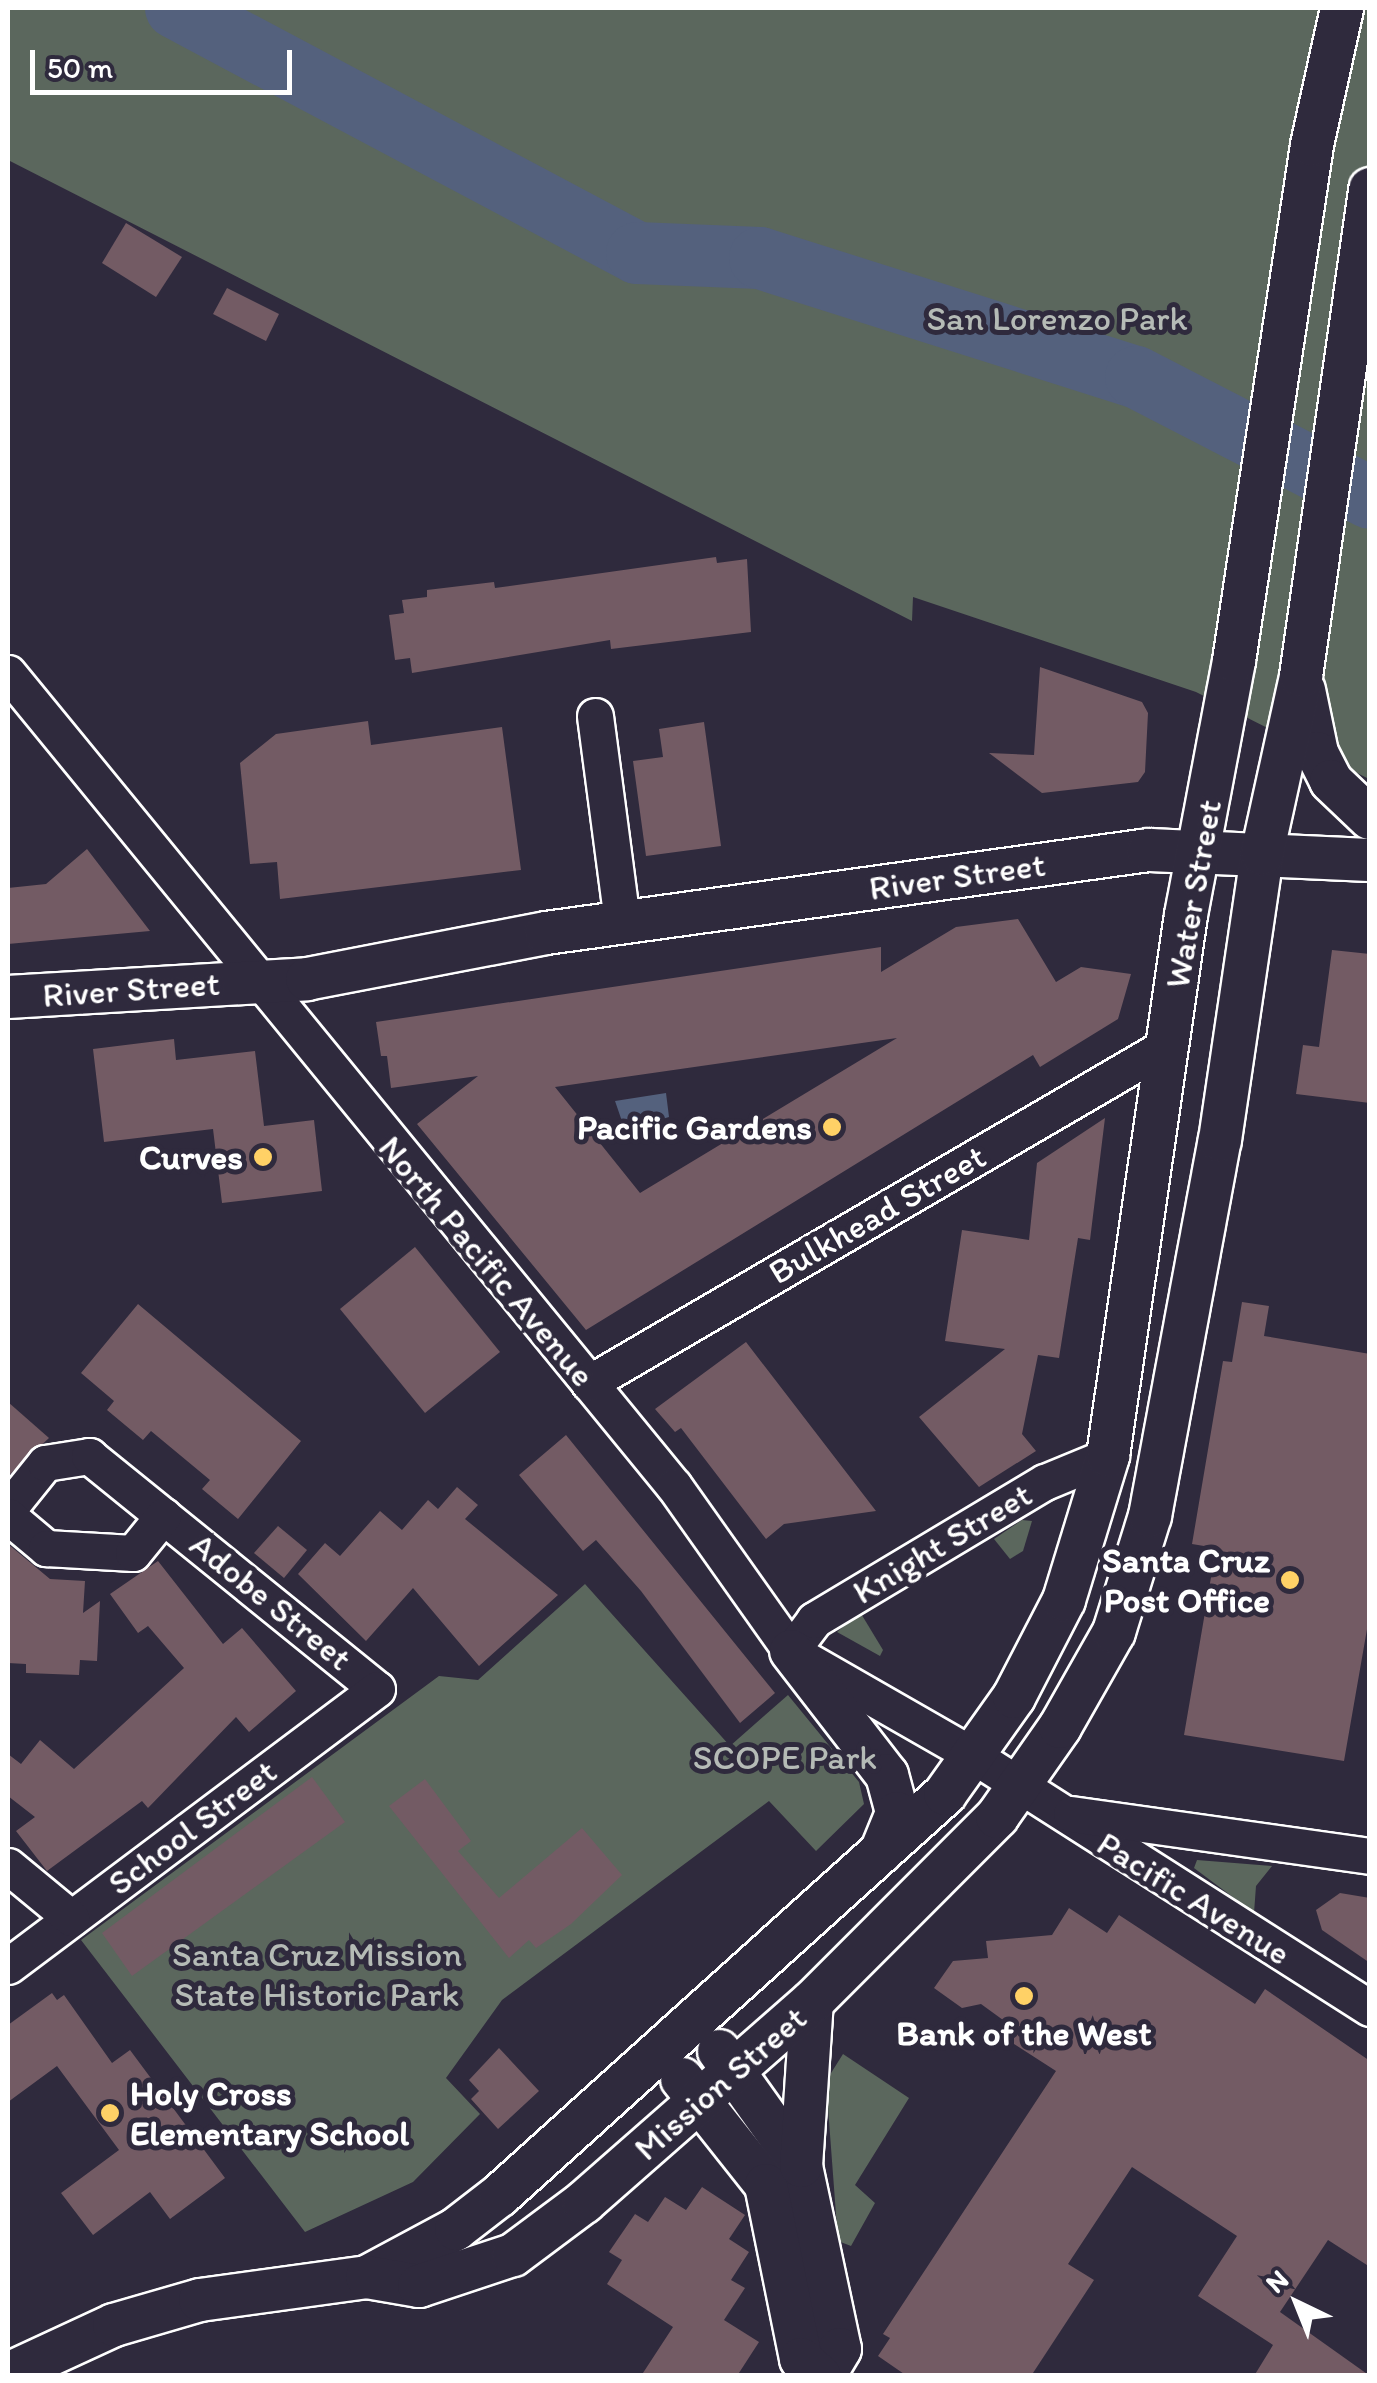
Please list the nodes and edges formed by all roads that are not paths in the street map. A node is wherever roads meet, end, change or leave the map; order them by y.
1 (1342, 8) edge
2 (1370, 189) edge
3 (8, 672) edge
4 (1301, 676) junction
5 (594, 716) dead end
6 (1370, 818) edge
7 (1198, 850) junction
8 (1262, 854) junction
9 (1370, 860) edge
10 (622, 922) junction
11 (254, 980) junction
12 (8, 997) edge
13 (1166, 1046) junction
14 (588, 1383) junction
15 (1108, 1456) junction
16 (8, 1512) edge
17 (163, 1516) junction
18 (791, 1650) junction
19 (377, 1689) joint
20 (974, 1756) junction
21 (1018, 1787) junction
22 (1055, 1812) junction
23 (1370, 1856) edge
24 (879, 1858) junction
25 (8, 1866) edge
26 (70, 1918) junction
27 (8, 1966) edge
28 (812, 2002) junction
29 (1370, 2008) edge
30 (698, 2023) junction
31 (664, 2054) junction
32 (735, 2071) junction
33 (699, 2101) junction
34 (801, 2166) junction
35 (366, 2277) junction
36 (8, 2374) edge
37 (822, 2376) edge

1 - 7 main road, Water Street
2 - 4 main road, Water Street
3 - 11 street, North Pacific Avenue
4 - 6 main road
4 - 8 main road, Water Street
5 - 10 street
7 - 8 main road, River Street
7 - 10 main road, River Street
7 - 13 main road, Water Street
8 - 9 main road, River Street
8 - 21 main road, Water Street
10 - 11 main road, River Street
11 - 12 main road, River Street
11 - 14 street, North Pacific Avenue
13 - 14 street, Bulkhead Street
13 - 15 main road, Water Street
14 - 18 street, North Pacific Avenue
15 - 18 street, Knight Street
15 - 20 main road, Water Street
16 - 17 street, Adobe Street
16 - 17 street, Adobe Street
17 - 19 street, Adobe Street
18 - 20 street, North Pacific Avenue
18 - 24 main road
19 - 26 street, School Street
20 - 21 street, North Pacific Avenue
20 - 24 main road, Mission Street
21 - 22 street, Pacific Avenue
21 - 28 main road, Mission Street
22 - 23 street
22 - 29 street, Pacific Avenue
24 - 30 main road, Mission Street
25 - 26 street
26 - 27 street, School Street
28 - 32 main road, Mission Street
28 - 34 main road
30 - 31 main road, Mission Street
30 - 32 main road
31 - 33 main road
31 - 35 main road, Mission Street
32 - 33 main road, Mission Street
32 - 34 main road
33 - 35 main road, Mission Street
33 - 37 main road
34 - 37 main road
35 - 36 main road, Mission Street

